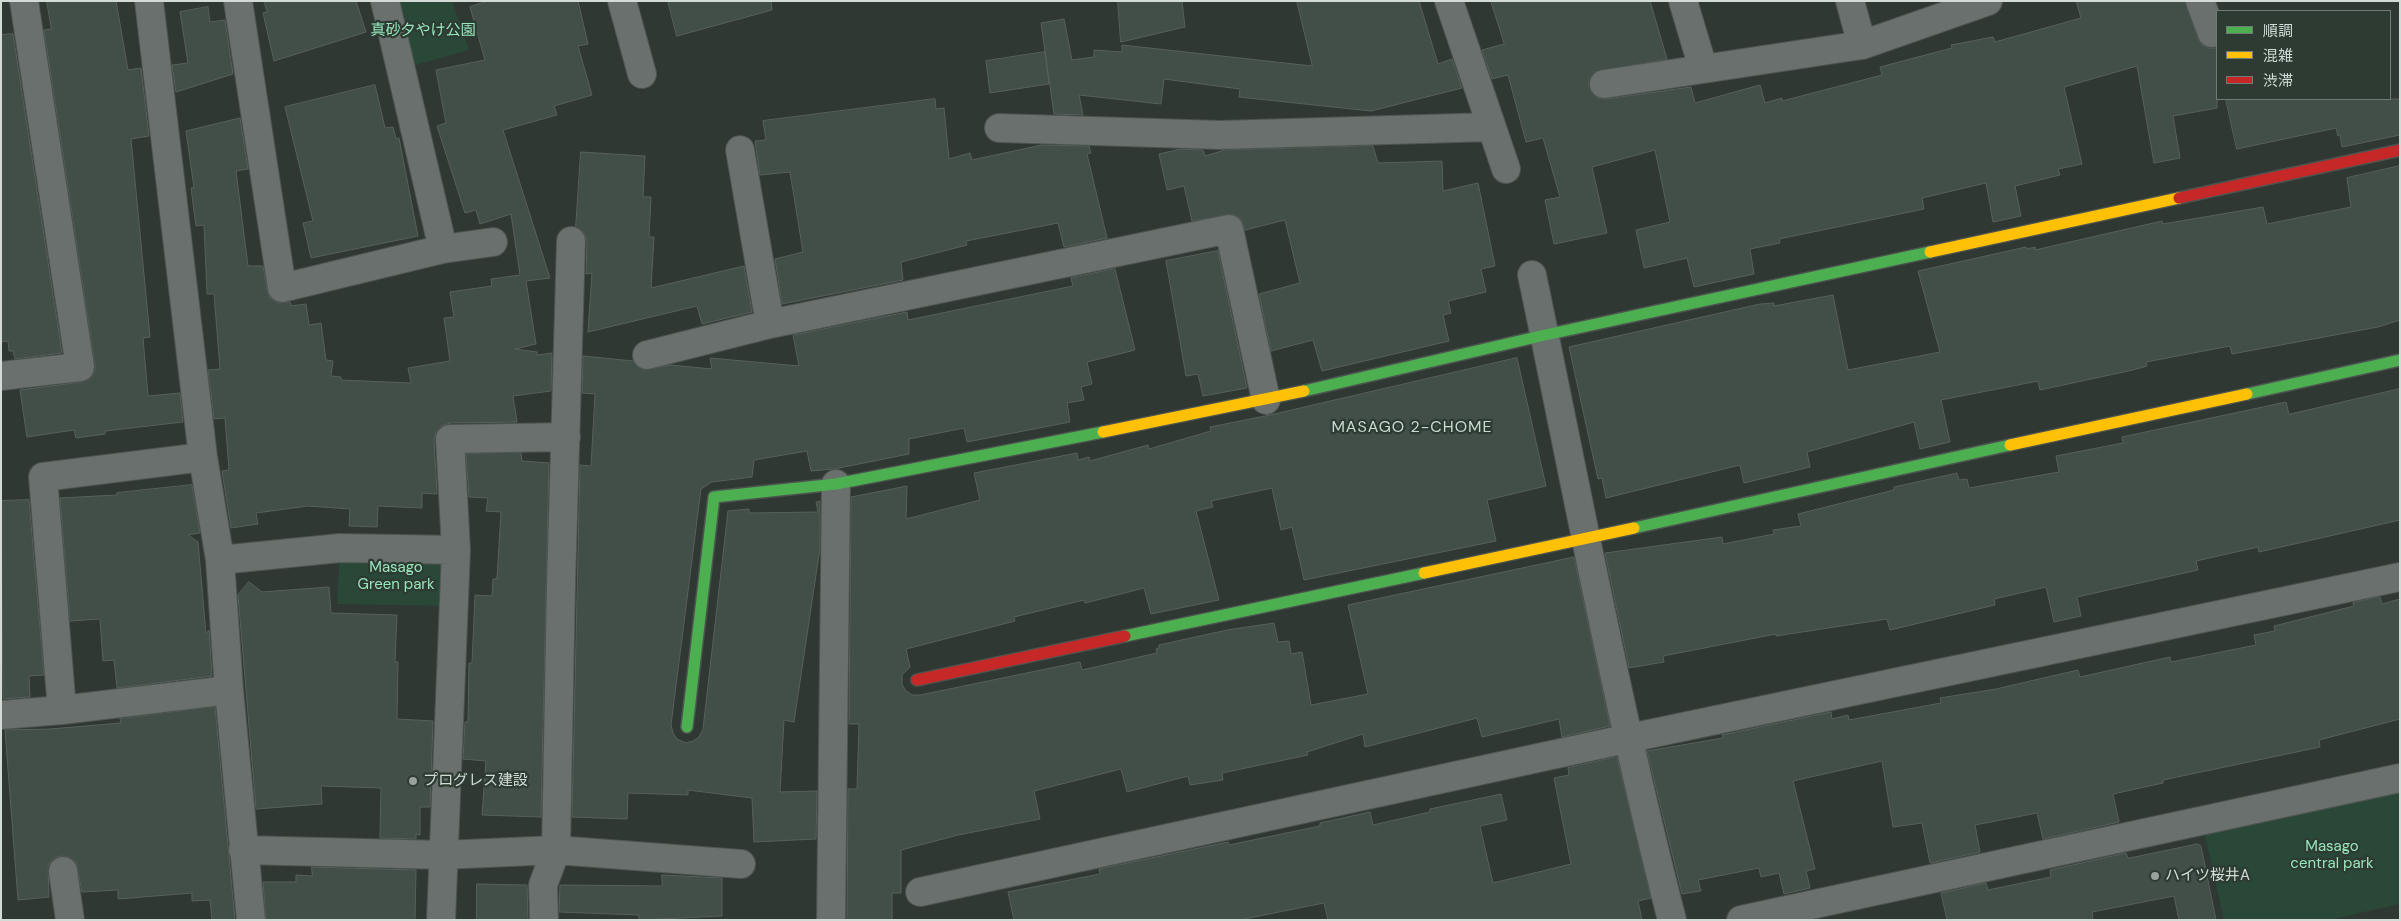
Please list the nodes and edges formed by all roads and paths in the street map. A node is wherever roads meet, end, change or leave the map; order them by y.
1 (24, 1) edge
2 (149, 1) edge
3 (238, 1) edge
4 (385, 1) edge
5 (622, 1) edge
6 (1449, 1) edge
7 (1683, 1) edge
8 (1850, 1) edge
9 (1988, 1) edge
10 (2200, 1) edge
11 (2212, 33) dead end
12 (1862, 45) junction
13 (1704, 68) junction
14 (642, 74) dead end
15 (1604, 84) dead end
16 (1491, 127) junction
17 (998, 128) dead end
18 (740, 150) dead end
19 (2400, 150) edge
20 (1506, 169) dead end
21 (571, 241) dead end
22 (493, 242) dead end
23 (443, 249) junction
24 (1532, 274) dead end
25 (770, 324) junction
26 (1545, 335) junction
27 (647, 354) dead end
28 (2400, 360) edge
29 (1, 376) edge
30 (1266, 400) junction
31 (566, 437) junction
32 (203, 457) junction
33 (836, 484) junction
34 (1587, 538) junction
35 (456, 550) junction
36 (220, 560) junction
37 (2400, 577) edge
38 (917, 680) dead end
39 (229, 690) junction
40 (62, 710) junction
41 (1, 715) edge
42 (687, 727) dead end
43 (1630, 738) junction
44 (2400, 778) edge
45 (243, 850) junction
46 (556, 850) junction
47 (443, 855) junction
48 (741, 864) dead end
49 (64, 871) dead end
50 (920, 892) dead end
51 (70, 920) edge
52 (251, 920) edge
53 (441, 920) edge
54 (544, 920) edge
55 (831, 920) edge
56 (1672, 920) edge
57 (1741, 920) edge

1 - 29 street
2 - 32 street
3 - 23 street
4 - 23 street
5 - 14 street
6 - 16 street
7 - 13 street
8 - 12 street
9 - 12 street
10 - 11 street
12 - 13 street
13 - 15 street
16 - 17 street
16 - 20 street
18 - 25 street
19 - 26 street
21 - 31 street
22 - 23 street
24 - 26 street
25 - 27 street
25 - 30 street
26 - 30 street
26 - 34 street
28 - 34 street
30 - 33 street
31 - 35 street
31 - 46 street
32 - 36 street
32 - 40 street
33 - 42 street
33 - 55 street
34 - 38 street
34 - 43 street
35 - 36 street
35 - 47 street
36 - 39 street
37 - 43 street
39 - 40 street
39 - 45 street
40 - 41 street
43 - 50 street
43 - 56 street
44 - 57 street
45 - 47 street
45 - 52 street
46 - 47 street
46 - 48 street
46 - 54 street
47 - 53 street
49 - 51 street

